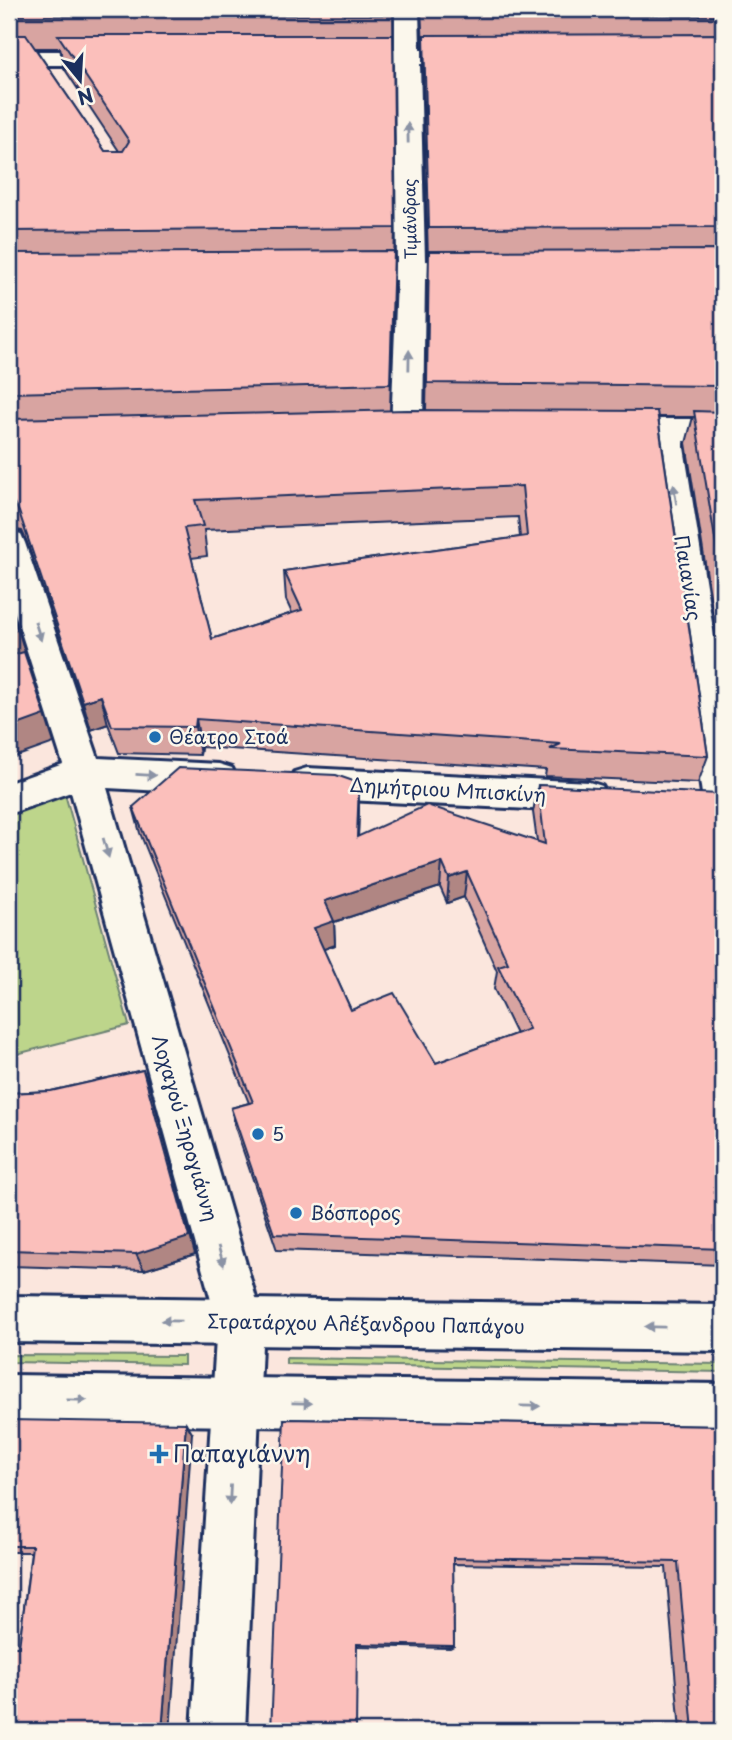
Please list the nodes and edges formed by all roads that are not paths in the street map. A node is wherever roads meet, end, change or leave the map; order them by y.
1 (407, 9) edge
2 (312, 57) edge
3 (407, 57) junction
4 (503, 57) edge
5 (9, 58) edge
6 (136, 58) edge
7 (411, 270) junction
8 (314, 271) edge
9 (506, 271) edge
10 (407, 429) edge
11 (571, 430) edge
12 (666, 430) junction
13 (723, 430) edge
14 (9, 543) edge
15 (84, 772) junction
16 (9, 799) edge
17 (625, 799) edge
18 (681, 801) edge
19 (723, 805) edge
20 (9, 1319) edge
21 (240, 1322) junction
22 (723, 1328) edge
23 (9, 1399) edge
24 (234, 1402) junction
25 (723, 1408) edge
26 (219, 1731) edge

1 - 3 street, Τιμάνδρας
2 - 3 street
3 - 4 street
7 -> 3 street, Τιμάνδρας
5 - 6 street
7 - 8 street
7 - 9 street
10 -> 7 street, Τιμάνδρας
11 - 12 street
12 - 13 street
19 -> 12 street, Παιανίας
14 -> 15 street, Λοχαγού Ξηρογιάννη
15 - 16 street, Δημήτριου Μπισκίνη
15 -> 17 street, Δημήτριου Μπισκίνη
15 -> 21 street, Λοχαγού Ξηρογιάννη
18 - 19 street
21 -> 20 street, Στρατάρχου Αλέξανδρου Παπάγου
22 -> 21 street, Στρατάρχου Αλέξανδρου Παπάγου
21 - 24 street, Λοχαγού Ξηρογιάννη
23 -> 24 street
24 -> 25 street
24 -> 26 street, Λοχαγού Ξηρογιάννη

